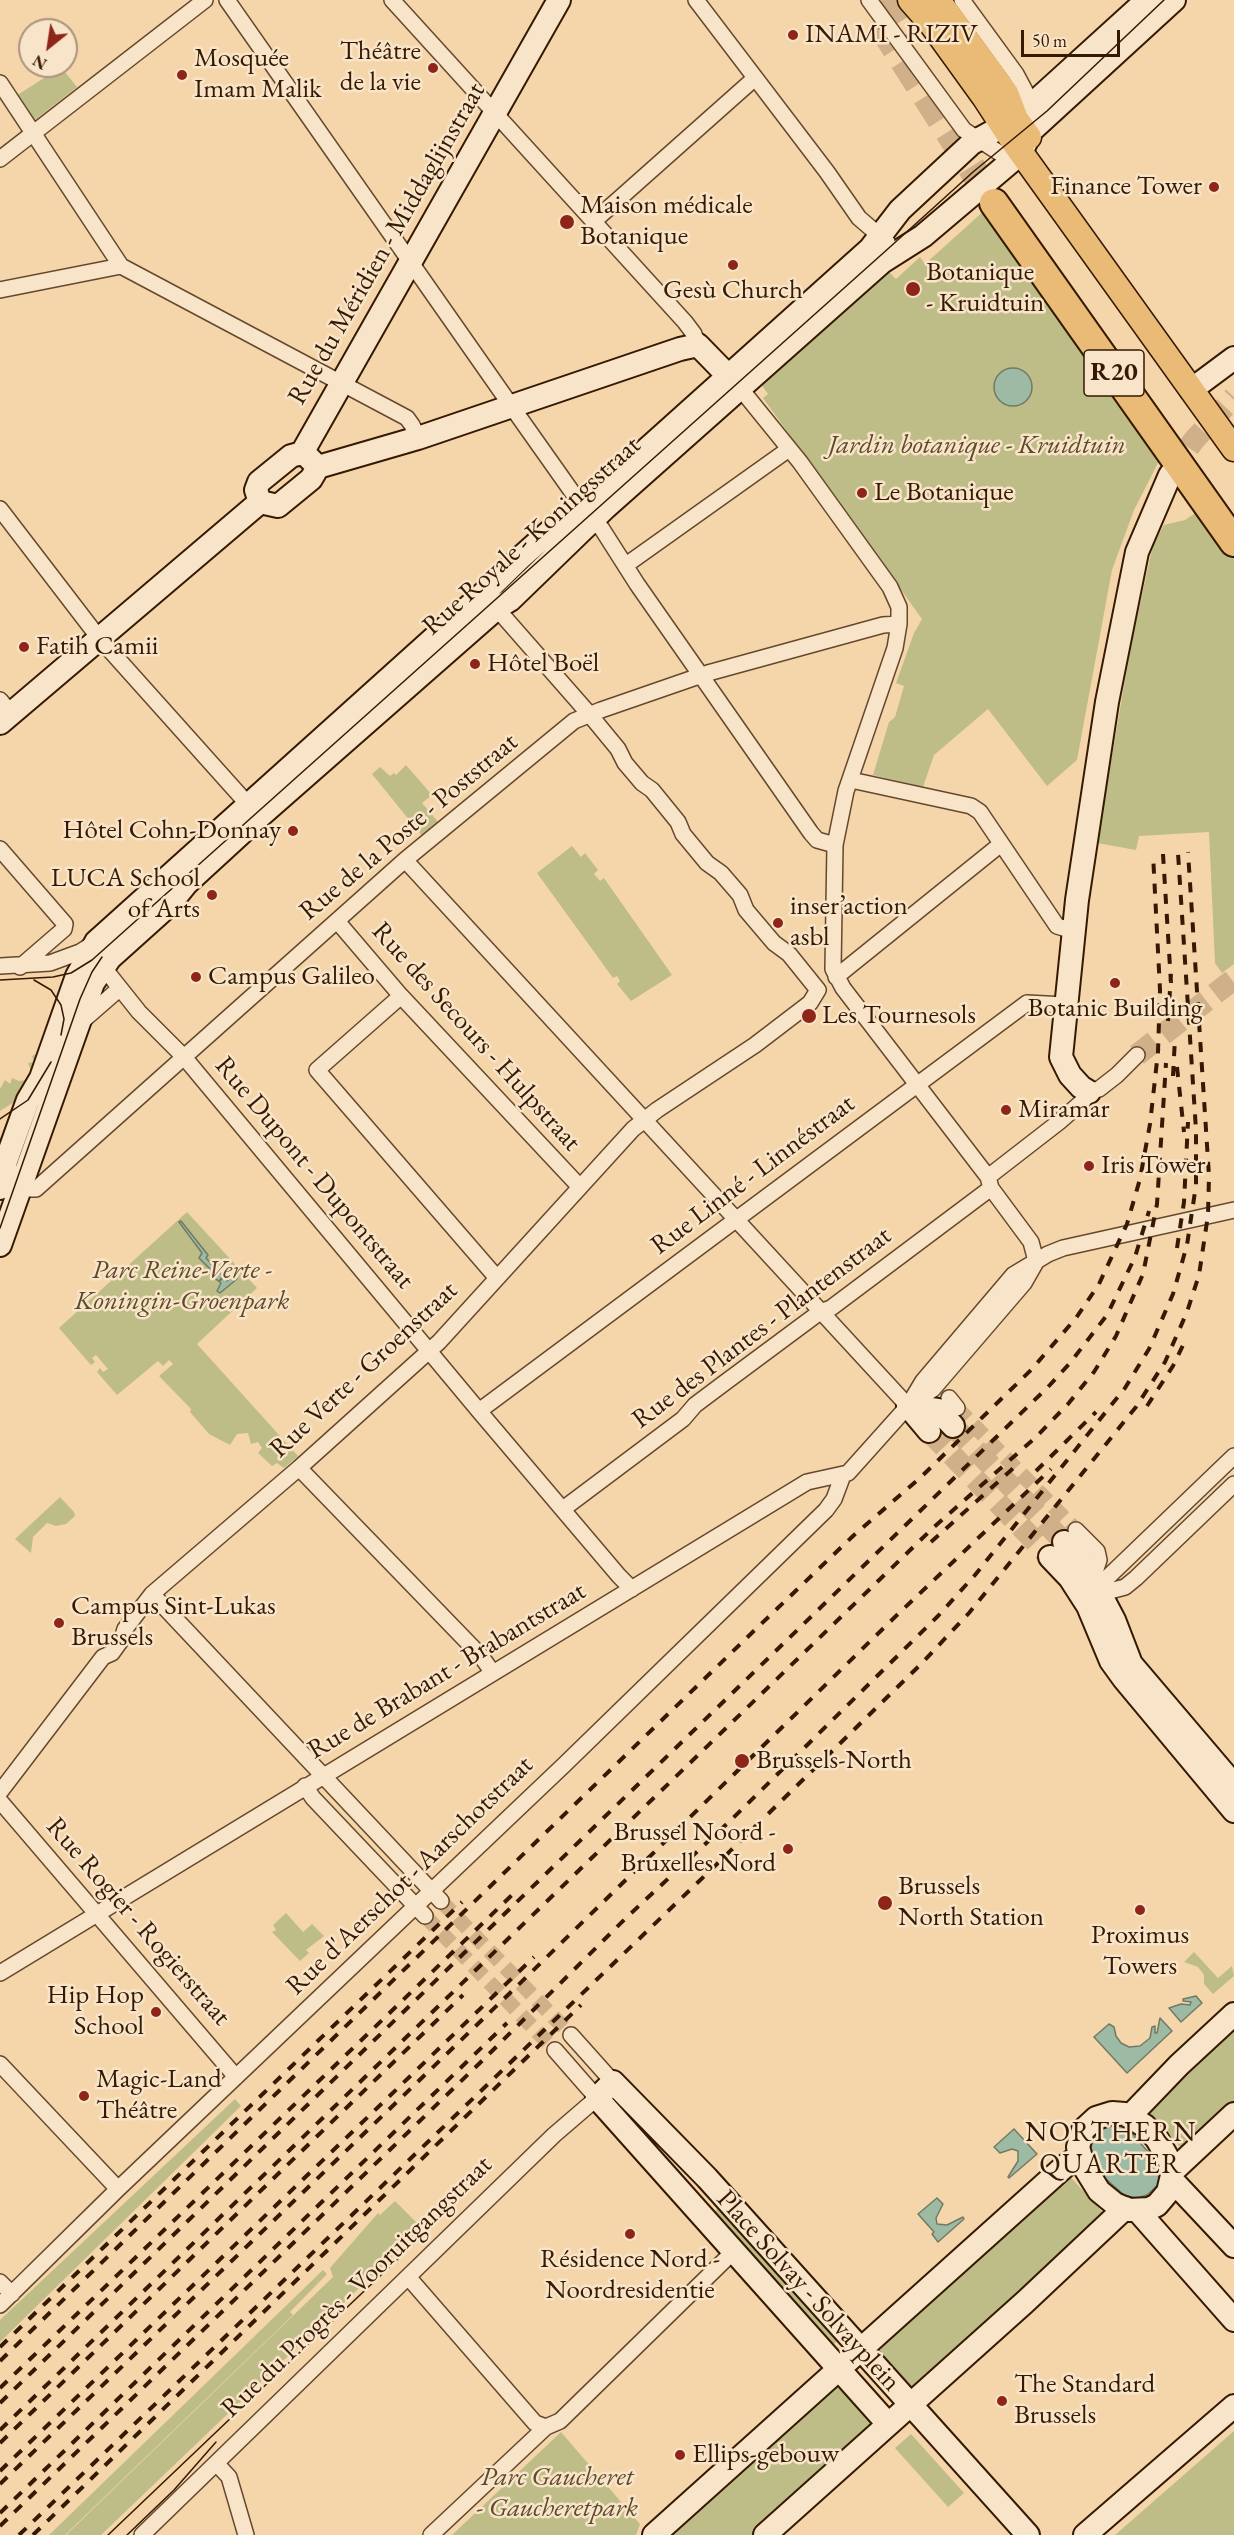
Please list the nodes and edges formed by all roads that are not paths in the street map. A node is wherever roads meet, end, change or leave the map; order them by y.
1 (205, 0) edge
2 (227, 0) edge
3 (392, 0) edge
4 (560, 0) edge
5 (696, 0) edge
6 (869, 0) edge
7 (910, 0) edge
8 (938, 0) edge
9 (962, 0) edge
10 (1174, 0) edge
11 (1145, 6) edge
12 (755, 78) junction
13 (0, 83) edge
14 (495, 114) junction
15 (1020, 128) junction
16 (32, 133) junction
17 (979, 140) junction
18 (0, 159) edge
19 (593, 222) junction
20 (886, 244) junction
21 (410, 262) junction
22 (120, 266) junction
23 (0, 290) edge
24 (699, 345) junction
25 (1234, 358) edge
26 (340, 382) junction
27 (734, 382) junction
28 (1198, 385) junction
29 (512, 407) junction
30 (1232, 435) edge
31 (418, 438) junction
32 (789, 449) junction
33 (310, 460) junction
34 (1170, 475) tunnel mouth
35 (260, 502) junction
36 (0, 509) edge
37 (1234, 512) edge
38 (588, 513) junction
39 (1234, 542) edge
40 (626, 564) junction
41 (490, 601) junction
42 (899, 624) junction
43 (99, 638) junction
44 (702, 676) junction
45 (4, 712) edge
46 (590, 715) junction
47 (851, 780) junction
48 (254, 811) junction
49 (1001, 844) junction
50 (835, 845) junction
51 (0, 849) edge
52 (405, 860) junction
53 (337, 921) junction
54 (1073, 931) junction
55 (96, 954) junction
56 (0, 966) edge
57 (20, 967) junction
58 (836, 976) junction
59 (119, 989) junction
60 (401, 996) junction
61 (1065, 1005) junction
62 (77, 1025) junction
63 (184, 1057) junction
64 (1137, 1061) tunnel mouth
65 (917, 1084) junction
66 (1089, 1092) junction
67 (645, 1120) junction
68 (6, 1181) edge
69 (990, 1183) junction
70 (579, 1186) junction
71 (1234, 1210) edge
72 (735, 1220) junction
73 (0, 1245) edge
74 (1036, 1261) junction
75 (497, 1278) junction
76 (820, 1312) junction
77 (429, 1351) junction
78 (908, 1406) junction
79 (479, 1411) junction
80 (953, 1411) tunnel mouth
81 (929, 1431) tunnel mouth
82 (1234, 1456) edge
83 (299, 1468) junction
84 (843, 1475) junction
85 (1211, 1478) junction
86 (1231, 1493) edge
87 (563, 1509) junction
88 (1063, 1543) joint
89 (632, 1589) junction
90 (152, 1593) junction
91 (1093, 1594) junction
92 (493, 1673) junction
93 (1174, 1726) junction
94 (324, 1775) junction
95 (1231, 1776) edge
96 (305, 1786) junction
97 (0, 1792) edge
98 (0, 1801) edge
99 (1234, 1811) edge
100 (437, 1896) junction
101 (420, 1911) junction
102 (97, 1912) junction
103 (0, 1973) edge
104 (1234, 2014) edge
105 (571, 2035) tunnel mouth
106 (555, 2050) tunnel mouth
107 (0, 2064) edge
108 (236, 2077) junction
109 (613, 2082) junction
110 (597, 2098) junction
111 (1234, 2114) edge
112 (1130, 2116) junction
113 (1079, 2156) junction
114 (1172, 2176) junction
115 (707, 2178) junction
116 (118, 2189) junction
117 (686, 2197) junction
118 (1131, 2209) junction
119 (1234, 2247) edge
120 (734, 2251) junction
121 (409, 2278) junction
122 (0, 2282) edge
123 (12, 2294) junction
124 (0, 2305) edge
125 (1234, 2320) edge
126 (861, 2349) junction
127 (839, 2369) junction
128 (909, 2404) junction
129 (1234, 2406) edge
130 (888, 2424) junction
131 (546, 2427) junction
132 (216, 2463) junction
133 (142, 2535) edge
134 (246, 2535) edge
135 (431, 2535) edge
136 (654, 2535) edge
137 (765, 2535) edge
138 (1028, 2535) edge
139 (1085, 2535) edge

1 - 16 street
2 - 21 street
3 - 14 street
4 - 14 street, Rue du Méridien - Middaglijnstraat
5 - 12 street
6 - 17 street
7 - 15 main road
8 - 15 main road
9 - 15 street
10 - 11 street, Rue Royale - Koningsstraat
11 - 15 street, Rue Royale - Koningsstraat
11 - 15 street, Rue Royale - Koningsstraat
12 - 19 street
12 - 20 street
13 - 16 street
14 - 19 street
14 - 21 street, Rue du Méridien - Middaglijnstraat
15 - 17 street, Rue Royale - Koningsstraat
15 - 17 street
15 - 20 street, Rue Royale - Koningsstraat
15 - 28 main road
16 - 18 street
16 - 22 street
17 - 20 street, Rue Royale - Koningsstraat
19 - 24 street
20 - 27 street, Rue Royale - Koningsstraat
21 - 26 street, Rue du Méridien - Middaglijnstraat
21 - 29 street
22 - 23 street
22 - 26 street
24 - 27 street
24 - 29 street
25 - 28 street
26 - 31 street
26 - 33 street, Rue du Méridien - Middaglijnstraat
27 - 32 street
27 - 38 street, Rue Royale - Koningsstraat
28 - 30 main road
29 - 31 street
29 - 38 street
31 - 33 street
32 - 40 street
32 - 42 street
33 - 35 street, Rue du Méridien - Middaglijnstraat
33 - 35 street
34 - 54 street
35 - 43 street
36 - 43 street
37 - 39 highway, R20
38 - 40 street
38 - 41 street, Rue Royale - Koningsstraat
40 - 44 street
41 - 46 street
41 - 48 street, Rue Royale - Koningsstraat
42 - 44 street, Rue de la Poste - Poststraat
42 - 47 street
43 - 45 street
43 - 48 street
44 - 46 street, Rue de la Poste - Poststraat
44 - 50 street
46 - 52 street, Rue de la Poste - Poststraat
46 - 67 street, Rue Verte - Groenstraat
47 - 49 street
47 - 50 street
48 - 55 street, Rue Royale - Koningsstraat
49 - 54 street
49 - 58 street
50 - 58 street
51 - 57 street
52 - 53 street, Rue de la Poste - Poststraat
52 - 67 street
53 - 60 street, Rue des Secours - Hulpstraat
53 - 63 street, Rue de la Poste - Poststraat
54 - 61 street
55 - 57 street
55 - 59 street, Rue Dupont - Dupontstraat
55 - 62 street
55 - 68 street
56 - 57 street
58 - 65 street
59 - 62 street
59 - 63 street, Rue Dupont - Dupontstraat
60 - 70 street, Rue des Secours - Hulpstraat
60 - 75 street
61 - 65 street, Rue Linné - Linnéstraat
61 - 66 street
62 - 68 street
63 - 68 street, Rue de la Poste - Poststraat
63 - 77 street, Rue Dupont - Dupontstraat
64 - 66 street, Rue des Plantes - Plantenstraat
65 - 69 street
65 - 72 street, Rue Linné - Linnéstraat
66 - 69 street, Rue des Plantes - Plantenstraat
67 - 70 street, Rue Verte - Groenstraat
67 - 72 street
68 - 73 street
69 - 74 street
69 - 76 street, Rue des Plantes - Plantenstraat
70 - 75 street, Rue Verte - Groenstraat
71 - 74 street
72 - 76 street
72 - 79 street, Rue Linné - Linnéstraat
74 - 78 street
75 - 77 street, Rue Verte - Groenstraat
76 - 78 street
76 - 87 street, Rue des Plantes - Plantenstraat
77 - 79 street, Rue Dupont - Dupontstraat
77 - 83 street, Rue Verte - Groenstraat
78 - 80 street
78 - 81 street
78 - 84 street
79 - 87 street, Rue Dupont - Dupontstraat
82 - 85 street
83 - 90 street, Rue Verte - Groenstraat
83 - 92 street
84 - 89 street, Rue de Brabant - Brabantstraat
84 - 100 street, Rue d'Aerschot - Aarschotstraat
85 - 86 street
85 - 91 street
86 - 91 street
87 - 89 street, Rue Dupont - Dupontstraat
88 - 91 street
88 - 91 street
89 - 92 street, Rue de Brabant - Brabantstraat
90 - 94 street
90 - 97 street, Rue Verte - Groenstraat
91 - 93 street
92 - 94 street, Rue de Brabant - Brabantstraat
93 - 95 street
93 - 99 street
94 - 96 street, Rue de Brabant - Brabantstraat
94 - 100 street
96 - 101 street
96 - 102 street, Rue de Brabant - Brabantstraat
98 - 102 street, Rue Rogier - Rogierstraat
100 - 101 street, Rue d'Aerschot - Aarschotstraat
101 - 108 street, Rue d'Aerschot - Aarschotstraat
102 - 103 street, Rue de Brabant - Brabantstraat
102 - 108 street, Rue Rogier - Rogierstraat
104 - 112 street
105 - 109 street
106 - 110 street
107 - 116 street
108 - 116 street, Rue d'Aerschot - Aarschotstraat
109 - 110 street, Rue du Progrès - Vooruitgangstraat
109 - 115 street, Place Solvay - Solvayplein
110 - 117 street, Place Solvay - Solvayplein
110 - 121 street, Rue du Progrès - Vooruitgangstraat
111 - 114 street
112 - 113 street
112 - 114 street
113 - 118 street
113 - 126 street
114 - 118 street
114 - 119 street
115 - 117 street, Place Solvay - Solvayplein
115 - 126 street, Place Solvay - Solvayplein
116 - 123 street, Rue d'Aerschot - Aarschotstraat
117 - 120 street, Place Solvay - Solvayplein
118 - 125 street
118 - 128 street
120 - 127 street, Place Solvay - Solvayplein
120 - 131 street
121 - 131 street
121 - 132 street, Rue du Progrès - Vooruitgangstraat
122 - 123 street
123 - 124 street, Rue d'Aerschot - Aarschotstraat
126 - 127 street
126 - 128 street, Place Solvay - Solvayplein
127 - 130 street, Place Solvay - Solvayplein
127 - 136 street
128 - 130 street
128 - 138 street, Place Solvay - Solvayplein
129 - 139 street
130 - 137 street
131 - 135 street
132 - 133 street, Rue du Progrès - Vooruitgangstraat
132 - 134 street

